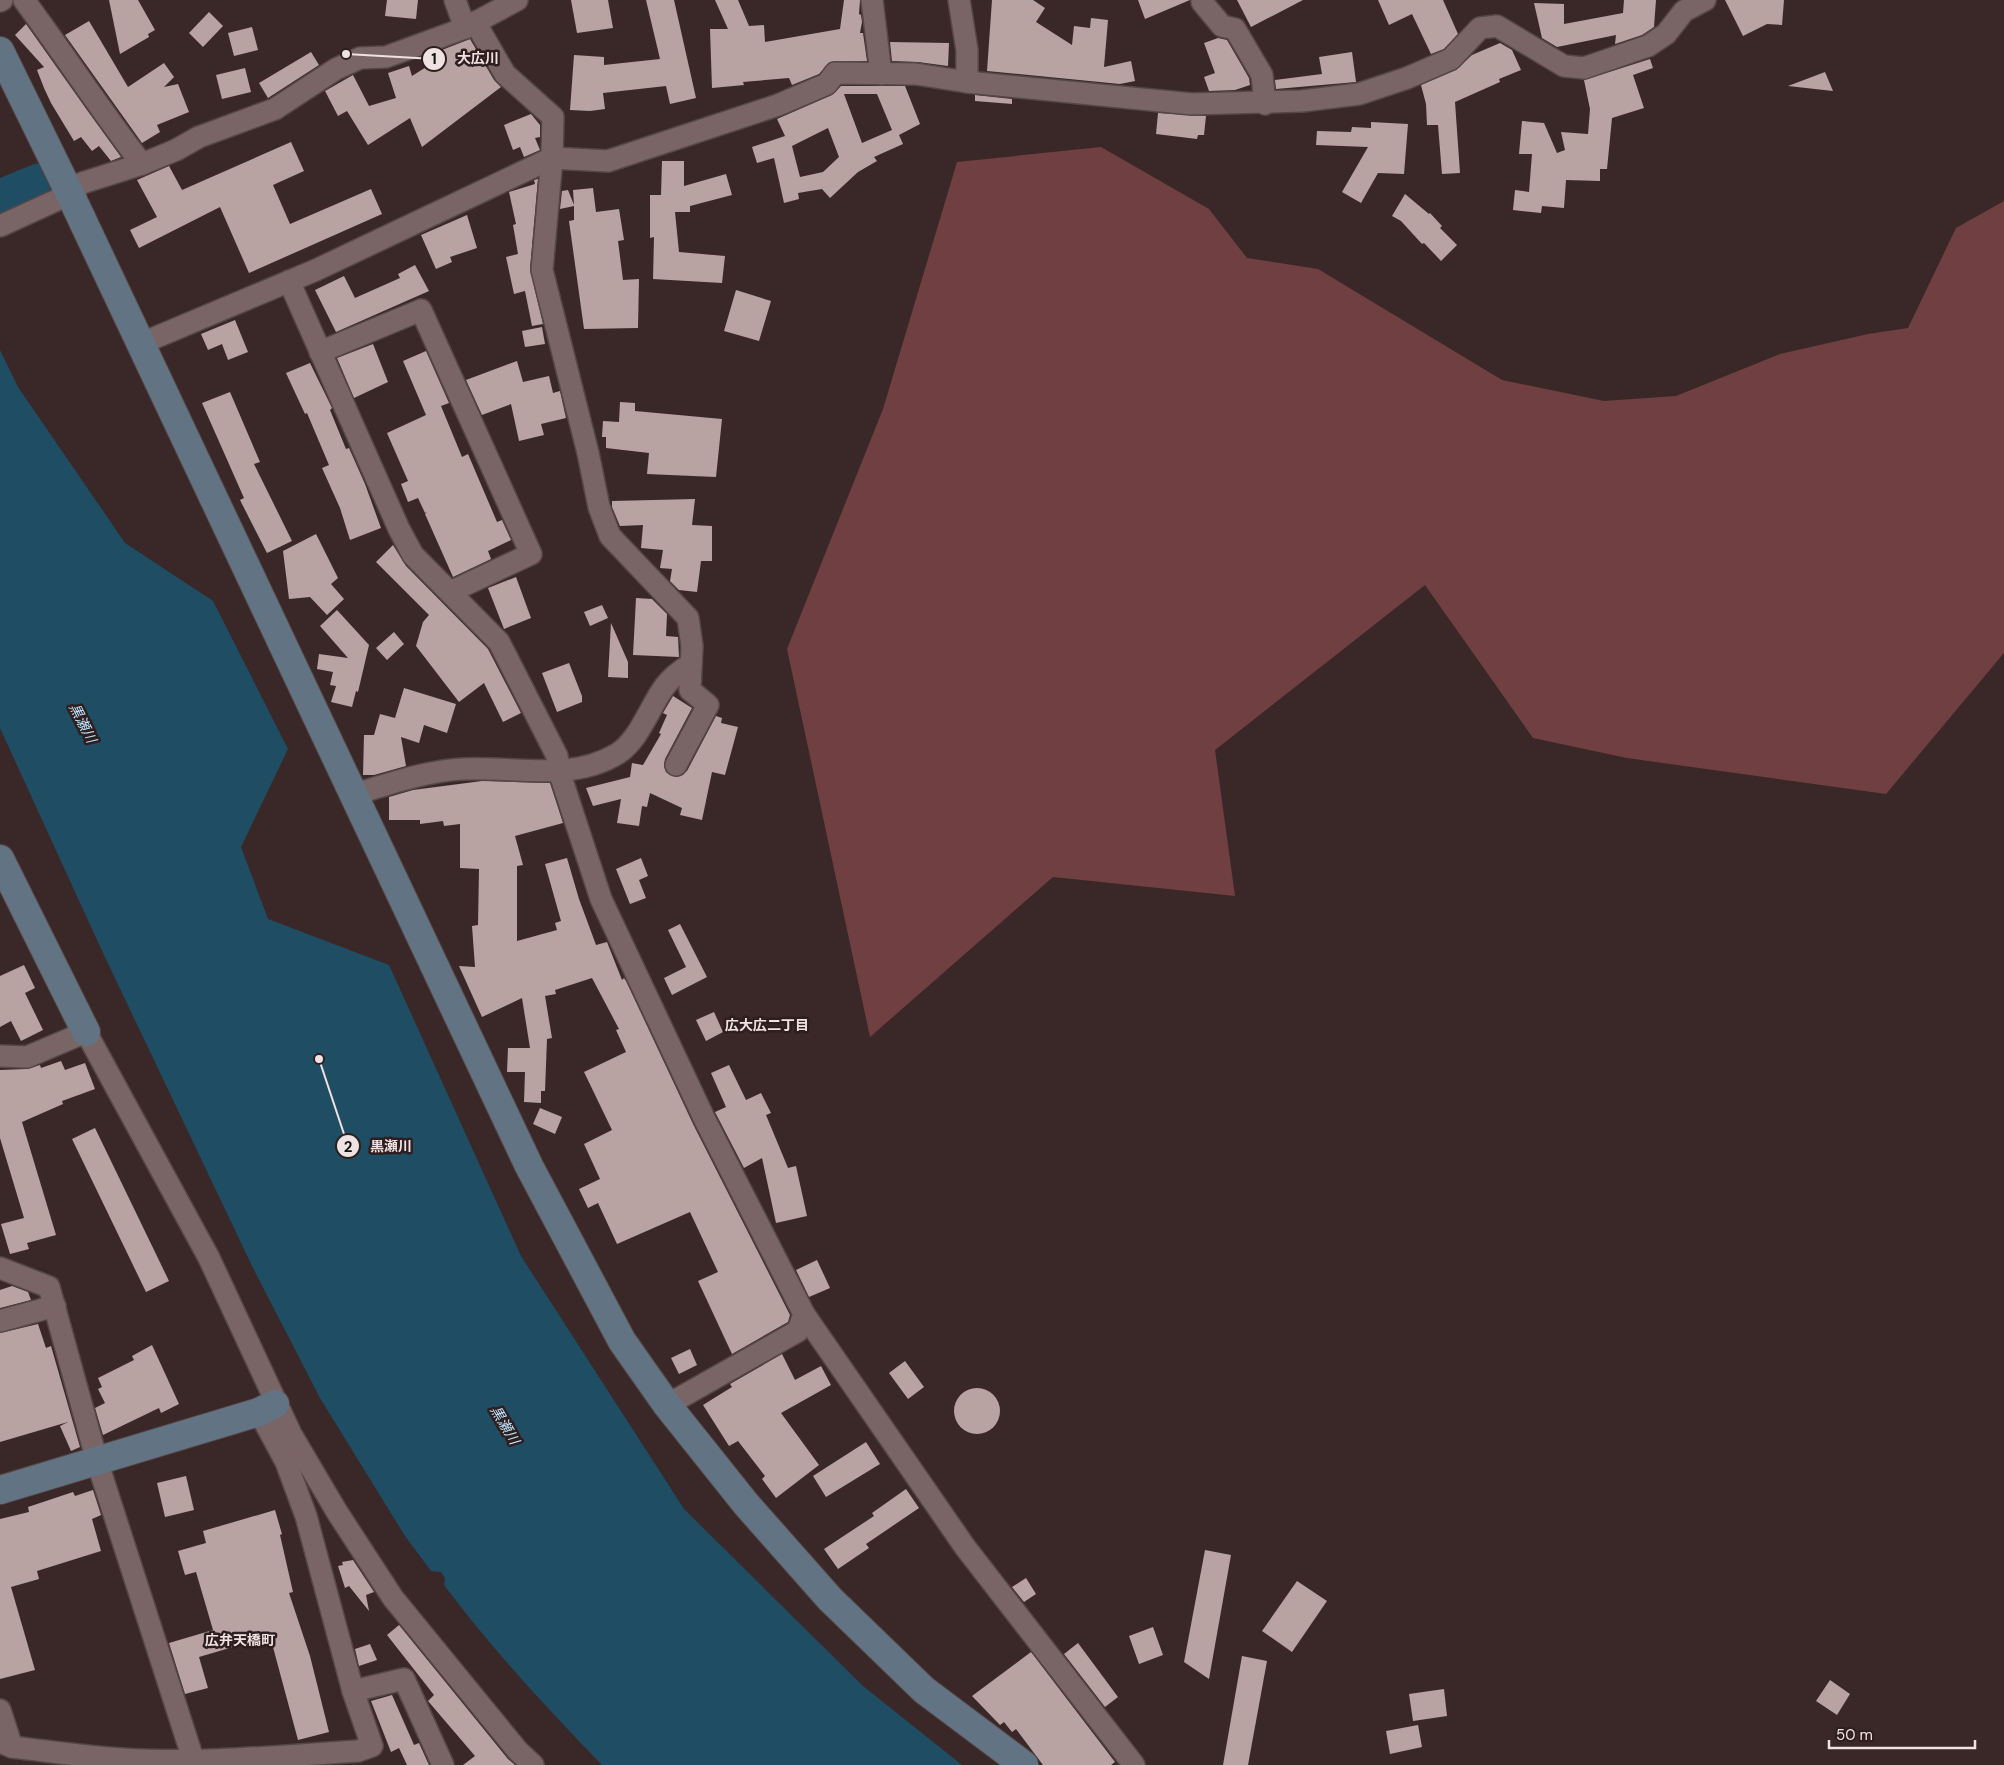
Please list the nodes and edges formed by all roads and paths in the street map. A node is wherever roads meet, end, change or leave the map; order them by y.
1 (24, 0) edge
2 (455, 0) edge
3 (517, 0) edge
4 (872, 0) edge
5 (959, 0) edge
6 (1705, 0) edge
7 (1201, 1) edge
8 (470, 25) junction
9 (0, 51) edge
10 (881, 74) junction
11 (967, 82) junction
12 (1265, 104) junction
13 (552, 158) junction
14 (142, 164) junction
15 (62, 197) junction
16 (0, 226) edge
17 (289, 280) junction
18 (140, 344) junction
19 (320, 352) junction
20 (450, 592) junction
21 (691, 664) junction
22 (676, 765) dead end
23 (559, 770) junction
24 (352, 795) junction
25 (0, 859) edge
26 (86, 1032) junction
27 (0, 1056) edge
28 (0, 1268) edge
29 (55, 1306) junction
30 (804, 1314) junction
31 (0, 1322) edge
32 (667, 1405) junction
33 (267, 1408) junction
34 (97, 1461) junction
35 (0, 1490) edge
36 (353, 1691) junction
37 (0, 1710) edge
38 (6, 1745) edge
39 (195, 1762) edge
40 (443, 1765) edge
41 (533, 1765) edge
42 (1024, 1765) edge
43 (1134, 1765) edge

1 - 14 street
2 - 8 street
3 - 8 street
4 - 10 street
5 - 11 street
6 - 12 street
7 - 12 street
8 - 13 street
8 - 14 street
9 - 15 street
10 - 11 street
10 - 13 street
11 - 12 street
13 - 17 street
13 - 21 street
14 - 15 street
15 - 16 street
15 - 18 street
17 - 18 street
17 - 19 street
18 - 24 street
19 - 20 street
19 - 20 street
20 - 23 street
21 - 22 street
21 - 23 street
23 - 24 street
23 - 30 street
24 - 32 street
25 - 26 street
26 - 27 street
26 - 33 street
28 - 29 street
29 - 31 street
29 - 34 street
30 - 32 street
30 - 43 street
32 - 42 street
33 - 34 street
33 - 36 street
33 - 41 street
34 - 35 street
34 - 39 street
36 - 39 street
36 - 40 street
37 - 38 street
38 - 39 street

